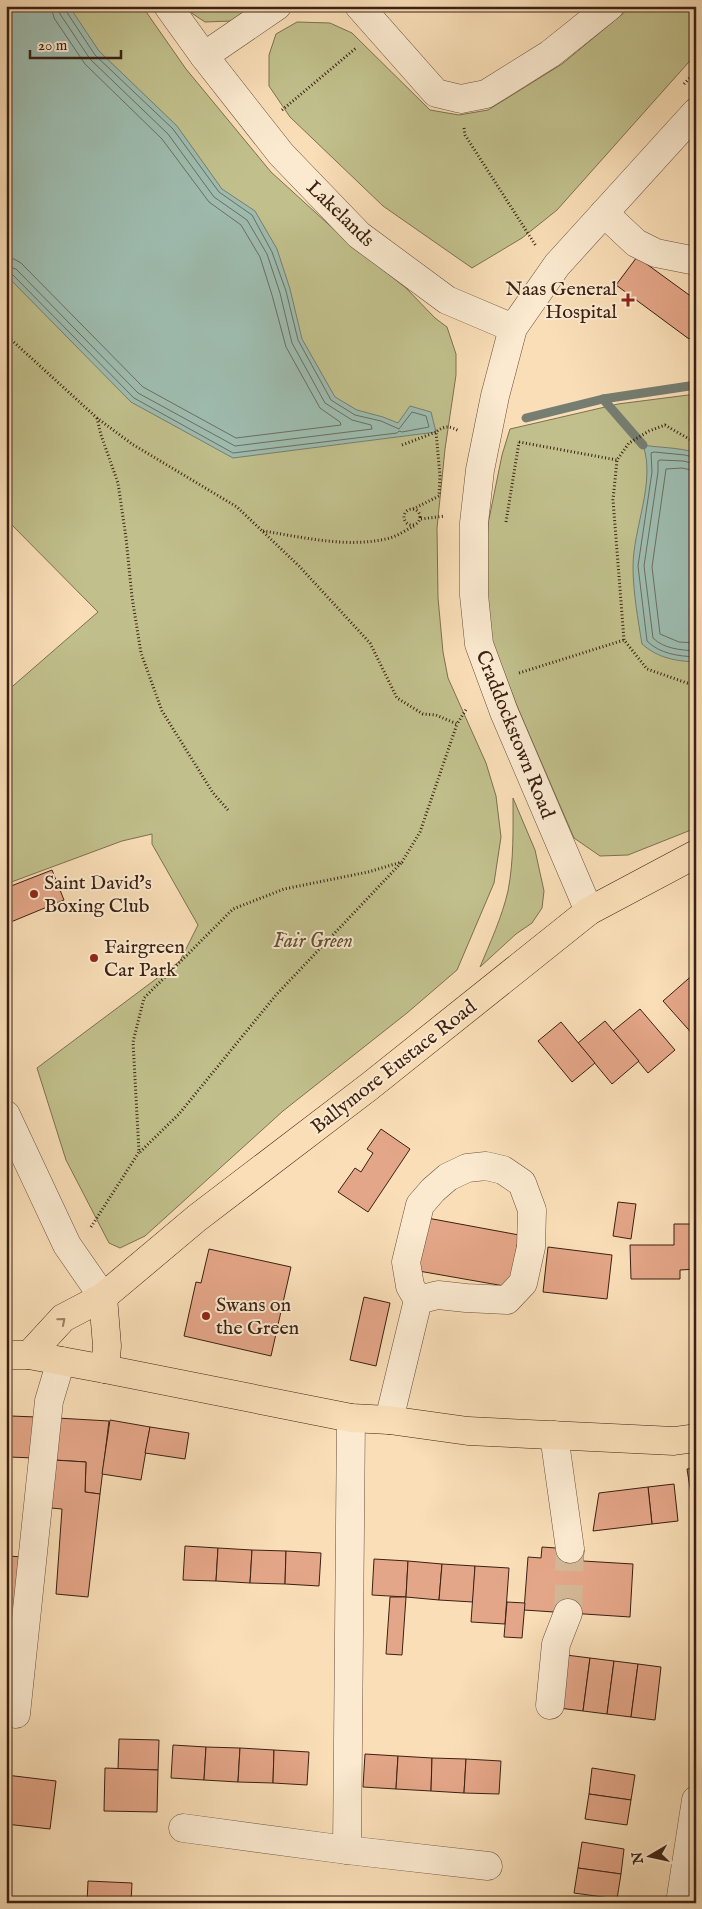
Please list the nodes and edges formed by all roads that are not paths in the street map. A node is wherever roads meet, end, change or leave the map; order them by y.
1 (168, 6) edge
2 (277, 6) edge
3 (359, 6) edge
4 (610, 6) edge
5 (204, 56) junction
6 (696, 112) edge
7 (604, 214) junction
8 (696, 262) edge
9 (514, 328) junction
10 (696, 854) edge
11 (589, 912) junction
12 (6, 1114) edge
13 (103, 1297) junction
14 (418, 1300) junction
15 (18, 1355) edge
16 (61, 1361) junction
17 (105, 1369) junction
18 (351, 1418) junction
19 (389, 1420) junction
20 (554, 1435) junction
21 (696, 1438) edge
22 (570, 1549) tunnel mouth
23 (568, 1613) tunnel mouth
24 (550, 1705) dead end
25 (16, 1714) dead end
26 (696, 1800) edge
27 (183, 1828) dead end
28 (347, 1850) junction
29 (488, 1866) dead end
30 (680, 1903) edge

1 - 5 street, Lakelands
2 - 5 street
3 - 4 street
5 - 9 street, Lakelands
6 - 7 street, Craddockstown Road
7 - 8 street
7 - 9 street, Craddockstown Road
9 - 11 street, Craddockstown Road
10 - 11 main road, Ballymore Eustace Road
11 - 13 main road, Ballymore Eustace Road
12 - 13 street
15 -> 13 main road, Ballymore Eustace Road
13 - 17 main road
14 - 14 street
14 - 19 street
15 - 16 main road
16 - 17 main road
16 - 25 street
17 - 18 main road
18 - 19 main road
18 - 28 street
19 - 20 main road
20 - 21 main road
20 - 22 street
23 - 24 street
26 - 30 street
27 - 28 street
28 - 29 street

